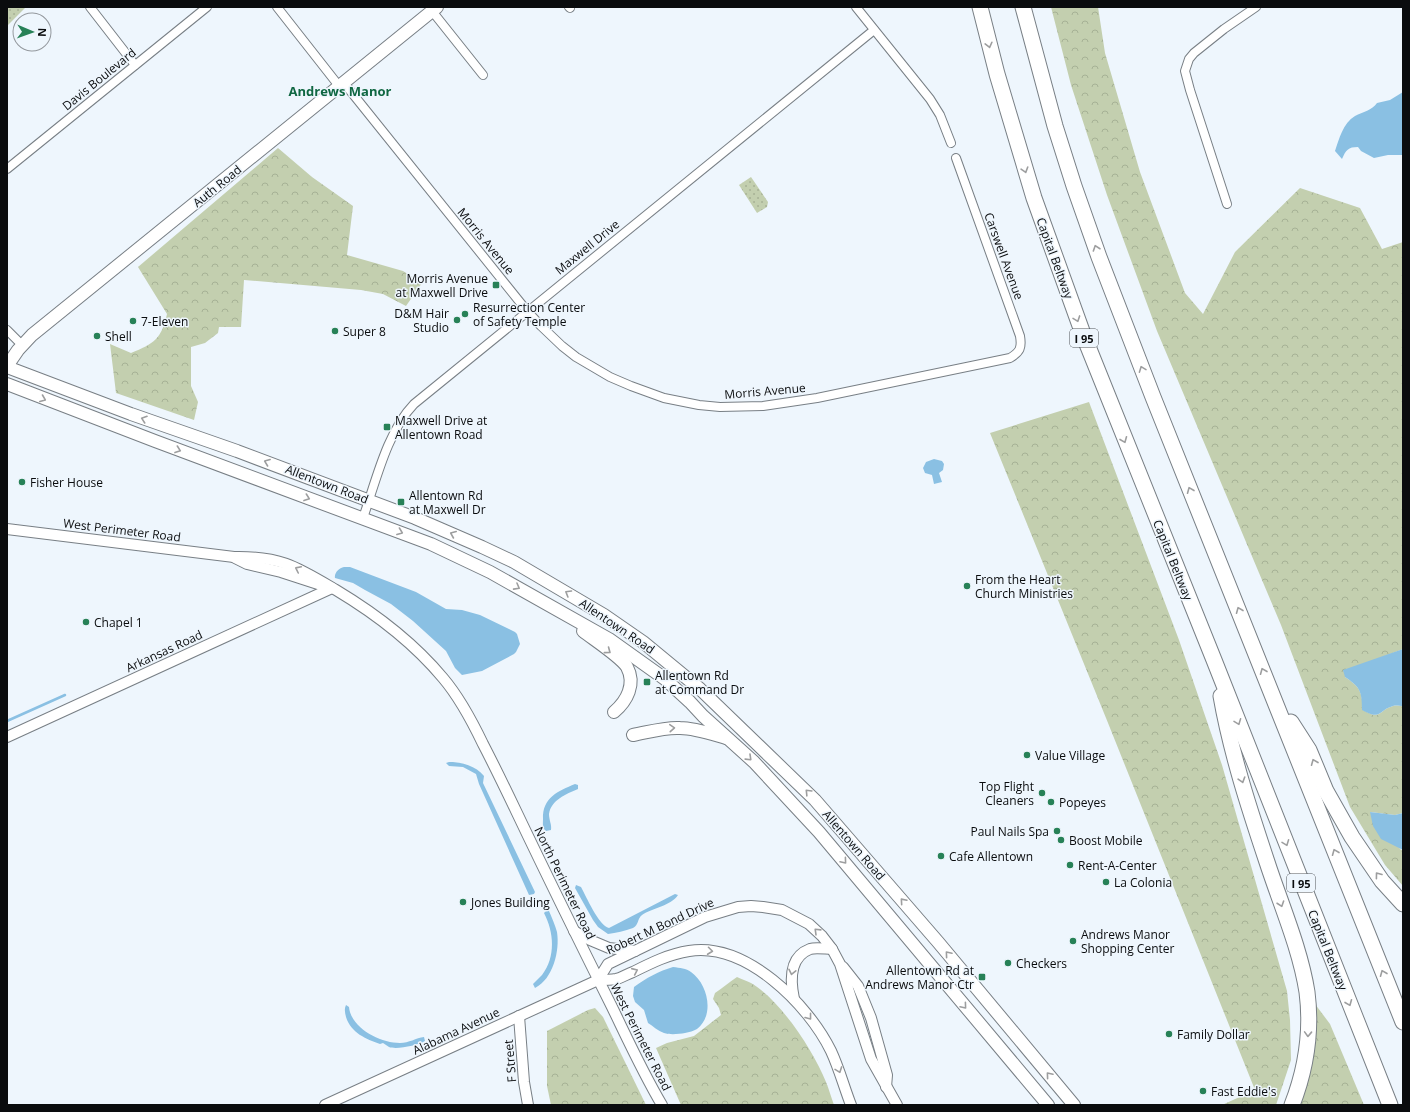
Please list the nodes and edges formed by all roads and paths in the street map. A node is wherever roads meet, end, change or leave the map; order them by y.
1 (90, 7) edge
2 (207, 7) edge
3 (277, 7) edge
4 (856, 7) edge
5 (980, 7) edge
6 (1023, 7) edge
7 (1256, 7) edge
8 (435, 9) edge
9 (874, 30) junction
10 (135, 65) junction
11 (483, 75) dead end
12 (342, 84) junction
13 (951, 143) dead end
14 (956, 158) dead end
15 (7, 169) edge
16 (1227, 204) dead end
17 (527, 311) junction
18 (7, 330) edge
19 (22, 345) junction
20 (1010, 358) joint
21 (7, 366) edge
22 (7, 384) edge
23 (369, 500) junction
24 (363, 518) junction
25 (7, 529) edge
26 (332, 588) junction
27 (544, 601) junction
28 (1214, 660) junction
29 (1273, 694) junction
30 (614, 712) dead end
31 (634, 735) dead end
32 (7, 737) edge
33 (730, 740) junction
34 (509, 796) joint
35 (1403, 904) edge
36 (574, 931) junction
37 (832, 949) junction
38 (635, 951) junction
39 (598, 980) junction
40 (794, 998) junction
41 (520, 1016) junction
42 (1403, 1022) edge
43 (325, 1105) edge
44 (528, 1105) edge
45 (662, 1105) edge
46 (851, 1105) edge
47 (897, 1105) edge
48 (1048, 1105) edge
49 (1074, 1105) edge
50 (1292, 1105) edge
51 (1390, 1105) edge

1 - 10 street
2 - 10 street, Davis Boulevard
3 - 12 street, Morris Avenue
4 - 9 street
5 -> 28 highway, Capital Beltway / I 95
29 -> 6 highway
7 - 16 street
8 - 11 street, Auth Road
8 - 12 main road, Auth Road
9 - 13 street
9 - 17 street, Maxwell Drive
10 - 15 street, Davis Boulevard
12 - 17 street, Morris Avenue
12 - 19 main road, Auth Road
14 - 20 street, Carswell Avenue
17 - 20 street, Morris Avenue
17 - 23 street, Maxwell Drive
18 - 19 street
19 - 21 main road, Auth Road
23 -> 21 main road, Allentown Road
22 -> 24 main road, Allentown Road
23 - 24 street, Maxwell Drive
49 -> 23 main road, Allentown Road
24 -> 27 main road, Allentown Road
25 - 26 street, West Perimeter Road
26 - 32 street, Arkansas Road
26 - 34 street, West Perimeter Road
27 -> 30 main road
27 - 33 main road, Allentown Road
28 -> 50 highway
28 -> 51 highway, Capital Beltway / I 95
35 -> 29 highway
42 -> 29 highway
31 -> 33 main road
33 -> 48 main road, Allentown Road
34 - 36 street, North Perimeter Road
36 - 38 street
36 - 39 street, North Perimeter Road
37 -> 38 street, Robert M Bond Drive
37 -> 40 street
37 - 47 street, Robert M Bond Drive
38 - 39 street, Robert M Bond Drive
39 -> 40 street
39 - 41 street, Alabama Avenue
39 - 45 street, West Perimeter Road
40 -> 46 street
41 - 43 street, Alabama Avenue
41 - 44 street, F Street

